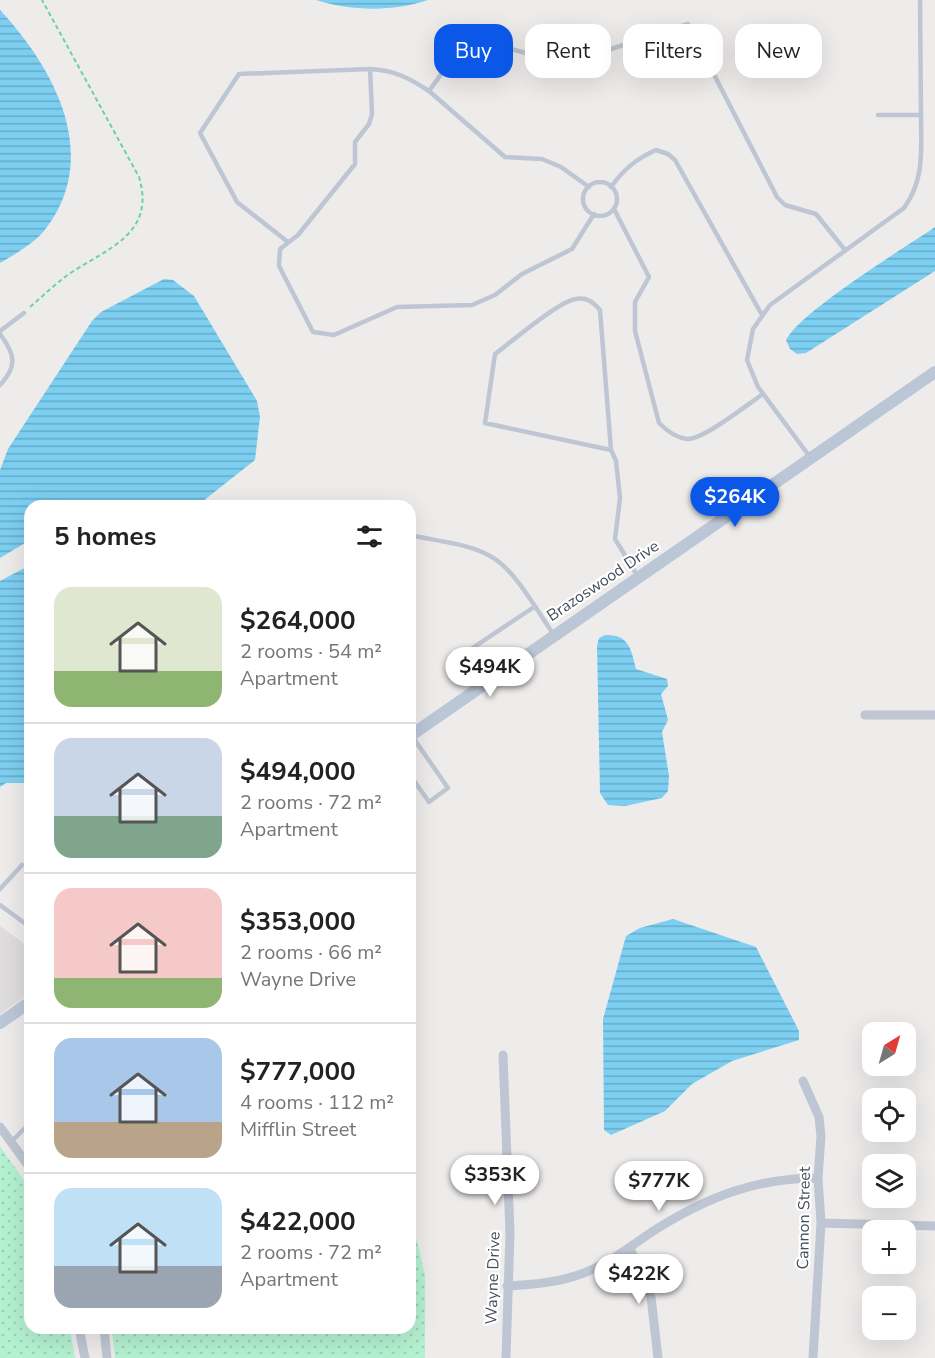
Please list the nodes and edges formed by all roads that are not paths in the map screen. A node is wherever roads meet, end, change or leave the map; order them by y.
1 (920, 0) edge
2 (370, 69) junction
3 (429, 91) junction
4 (921, 115) junction
5 (878, 116) dead end
6 (589, 186) junction
7 (611, 187) junction
8 (614, 209) junction
9 (594, 214) junction
10 (288, 242) junction
11 (845, 250) junction
12 (24, 313) road end
13 (762, 315) junction
14 (0, 333) edge
15 (935, 372) edge
16 (0, 386) edge
17 (763, 394) junction
18 (611, 450) junction
19 (810, 457) junction
20 (416, 536) edge
21 (639, 577) junction
22 (534, 607) junction
23 (554, 634) junction
24 (456, 659) dead end
25 (865, 715) dead end
26 (935, 715) edge
27 (416, 732) edge
28 (416, 744) edge
29 (416, 784) edge
30 (22, 865) dead end
31 (0, 889) edge
32 (0, 905) edge
33 (24, 923) edge
34 (24, 1006) edge
35 (0, 1023) edge
36 (504, 1055) dead end
37 (803, 1081) dead end
38 (0, 1127) edge
39 (24, 1129) edge
40 (11, 1142) junction
41 (24, 1160) edge
42 (818, 1178) junction
43 (821, 1223) junction
44 (935, 1226) edge
45 (630, 1248) junction
46 (507, 1286) junction
47 (80, 1334) edge
48 (105, 1334) edge
49 (85, 1358) edge
50 (107, 1358) edge
51 (506, 1358) edge
52 (658, 1358) edge
53 (813, 1358) edge

1 - 4 lane
2 - 3 lane
2 - 10 lane
2 - 10 lane
3 - 6 lane
3 - 11 lane
4 - 5 lane
4 - 11 lane
6 - 7 lane
6 - 9 lane
7 - 8 lane
7 - 13 lane
8 - 9 lane
8 - 17 lane
9 - 10 lane
11 - 13 lane
12 - 14 lane
13 - 17 lane
14 - 16 lane
15 - 19 street, Brazoswood Drive
17 - 19 lane
18 - 18 lane
18 - 21 lane
19 - 21 street, Brazoswood Drive
20 - 22 lane
21 - 23 street, Brazoswood Drive
22 - 23 lane
22 - 24 lane
23 - 27 street, Brazoswood Drive
25 - 26 street
28 - 29 lane
30 - 31 lane
32 - 33 lane
34 - 35 street
36 - 46 street, Wayne Drive
37 - 42 street, Cannon Street
38 - 40 street
39 - 40 lane
40 - 41 street
42 - 43 street, Cannon Street
42 - 45 street
43 - 44 street
43 - 53 street, Cannon Street
45 - 46 street
45 - 52 street
46 - 51 street, Wayne Drive
47 - 49 street
48 - 50 street

